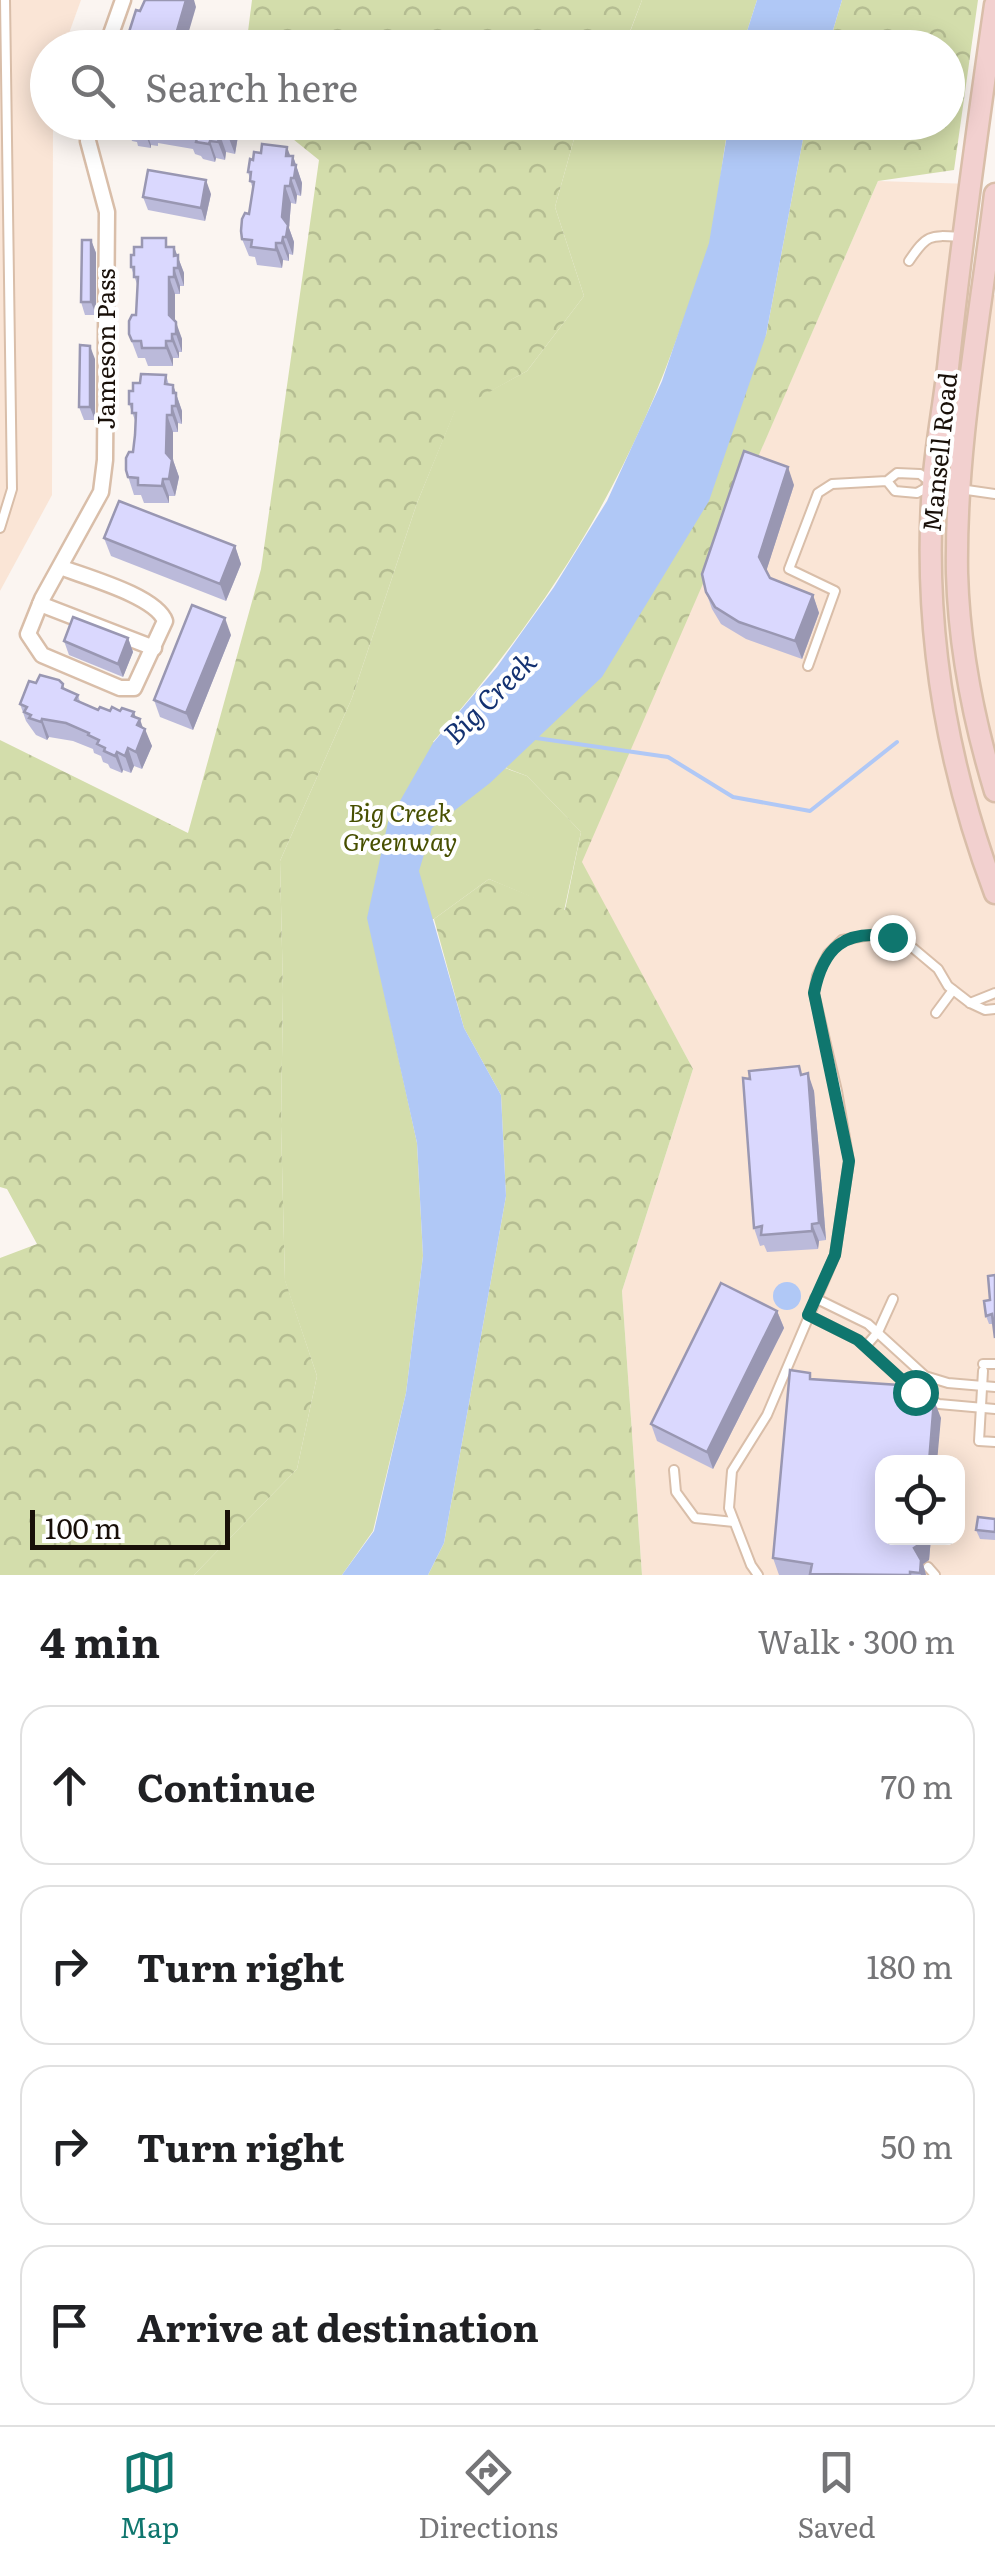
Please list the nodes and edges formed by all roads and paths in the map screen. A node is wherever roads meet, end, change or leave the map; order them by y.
1 (6, 0) edge
2 (123, 0) edge
3 (995, 6) edge
4 (112, 30) edge
5 (88, 140) edge
6 (995, 194) edge
7 (962, 238) junction
8 (909, 260) dead end
9 (888, 481) junction
10 (933, 484) junction
11 (959, 488) junction
12 (995, 494) edge
13 (0, 528) edge
14 (60, 566) junction
15 (40, 604) junction
16 (154, 648) junction
17 (808, 666) dead end
18 (995, 791) edge
19 (995, 893) edge
20 (953, 990) junction
21 (995, 993) edge
22 (970, 1003) junction
23 (995, 1009) edge
24 (936, 1013) dead end
25 (816, 1298) junction
26 (892, 1299) dead end
27 (808, 1315) junction
28 (878, 1332) junction
29 (866, 1346) junction
30 (995, 1364) edge
31 (995, 1386) edge
32 (982, 1387) junction
33 (980, 1408) junction
34 (995, 1408) edge
35 (995, 1442) edge
36 (674, 1470) dead end
37 (734, 1522) junction
38 (758, 1575) edge

1 - 13 lane
2 - 4 street
3 - 7 main road, Mansell Road
5 - 14 street, Jameson Pass
6 - 11 main road, Mansell Road
7 - 8 lane
7 - 10 main road, Mansell Road
9 - 10 lane
9 - 10 lane
9 - 17 lane
10 - 11 main road
10 - 19 main road, Mansell Road
11 - 12 lane
11 - 18 main road, Mansell Road
14 - 15 street, Jameson Pass
14 - 16 street
15 - 16 street
15 - 16 street, Jameson Pass
20 - 22 lane
20 - 24 lane
20 - 25 lane
21 - 22 lane
22 - 23 lane
25 - 27 lane
25 - 28 lane
26 - 28 lane
27 - 29 lane
27 - 37 lane
28 - 29 lane
28 - 32 lane
29 - 33 lane
30 - 32 lane
31 - 32 lane
32 - 33 lane
33 - 34 lane
33 - 35 lane
36 - 37 lane
37 - 38 lane

